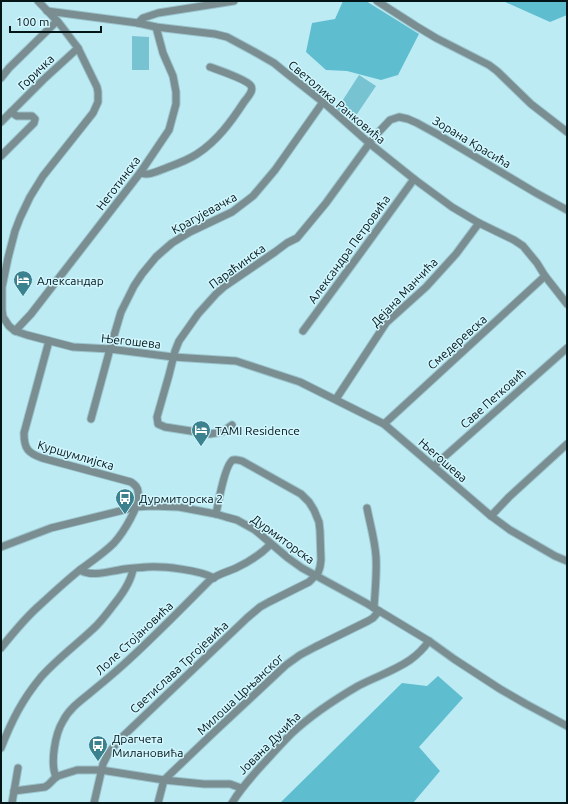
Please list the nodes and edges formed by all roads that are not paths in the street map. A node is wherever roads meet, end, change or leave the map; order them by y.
1 (38, 1) edge
2 (234, 1) edge
3 (378, 1) edge
4 (47, 10) junction
5 (57, 21) junction
6 (138, 23) junction
7 (156, 27) junction
8 (78, 48) junction
9 (210, 67) dead end
10 (1, 78) edge
11 (323, 102) junction
12 (11, 112) junction
13 (1, 122) edge
14 (567, 132) edge
15 (369, 143) junction
16 (1, 156) edge
17 (140, 172) junction
18 (414, 179) junction
19 (567, 210) edge
20 (479, 223) junction
21 (545, 276) junction
22 (567, 304) edge
23 (4, 324) edge
24 (15, 331) junction
25 (303, 331) dead end
26 (49, 342) junction
27 (567, 348) edge
28 (110, 349) junction
29 (173, 357) junction
30 (336, 399) junction
31 (91, 419) dead end
32 (384, 424) junction
33 (232, 425) dead end
34 (567, 444) edge
35 (434, 466) junction
36 (136, 507) junction
37 (367, 508) dead end
38 (216, 514) junction
39 (491, 516) junction
40 (271, 544) junction
41 (1, 547) edge
42 (567, 561) edge
43 (134, 569) junction
44 (80, 570) junction
45 (315, 576) junction
46 (214, 578) junction
47 (376, 610) junction
48 (429, 641) junction
49 (1, 648) edge
50 (567, 726) edge
51 (1, 748) edge
52 (18, 768) dead end
53 (101, 770) junction
54 (56, 777) junction
55 (164, 780) junction
56 (242, 788) junction
57 (14, 791) junction
58 (12, 803) edge
59 (94, 803) edge
60 (158, 803) edge
61 (232, 803) edge

1 - 4 street, Његошева
2 - 6 street
3 - 14 street
4 - 5 street, Његошева
4 - 6 street, Светолика Ранковића
5 - 8 street, Његошева
5 - 10 street
6 - 7 street, Светолика Ранковића
7 - 11 street, Светолика Ранковића
7 - 17 street, Неготинска
8 - 12 street, Горичка
8 - 23 street, Његошева
9 - 17 street
11 - 15 street, Светолика Ранковића
11 - 28 street, Крагујевачка
12 - 13 street, Горичка
12 - 16 street
15 - 18 street, Светолика Ранковића
15 - 19 street, Зорана Красића
15 - 29 street, Параћинска
17 - 24 street, Неготинска
18 - 20 street, Светолика Ранковића
18 - 25 street, Александра Петровића
20 - 21 street, Светолика Ранковића
20 - 30 street, Дејана Манчића
21 - 22 street, Светолика Ранковића
21 - 32 street, Смедеревска
23 - 24 street, Његошева
24 - 26 street, Његошева
26 - 28 street, Његошева
26 - 36 street, Куршумлијска
27 - 35 street, Саве Петковић
28 - 29 street, Његошева
28 - 31 street, Крагујевачка
29 - 30 street, Његошева
29 - 33 street, Параћинска
30 - 32 street, Његошева
32 - 35 street, Његошева
34 - 39 street
35 - 39 street, Његошева
36 - 38 street, Дурмиторска
36 - 41 street, Дурмиторска
36 - 44 street
37 - 47 street
38 - 40 street, Дурмиторска
38 - 45 street
39 - 42 street, Његошева
40 - 45 street, Дурмиторска
40 - 46 street, Лоле Стојановића
43 - 44 street
43 - 46 street
43 - 51 street
44 - 49 street
45 - 47 street, Дурмиторска
45 - 53 street, Светислава Тргојевића
46 - 54 street, Лоле Стојановића
47 - 48 street, Дурмиторска
47 - 55 street, Милоша Црњанског
48 - 50 street, Дурмиторска
48 - 56 street, Јована Дучића
52 - 57 street
53 - 54 street
53 - 55 street
53 - 59 street, Светислава Тргојевића
54 - 57 street
55 - 56 street
55 - 60 street
56 - 61 street, Јована Дучића
57 - 58 street

